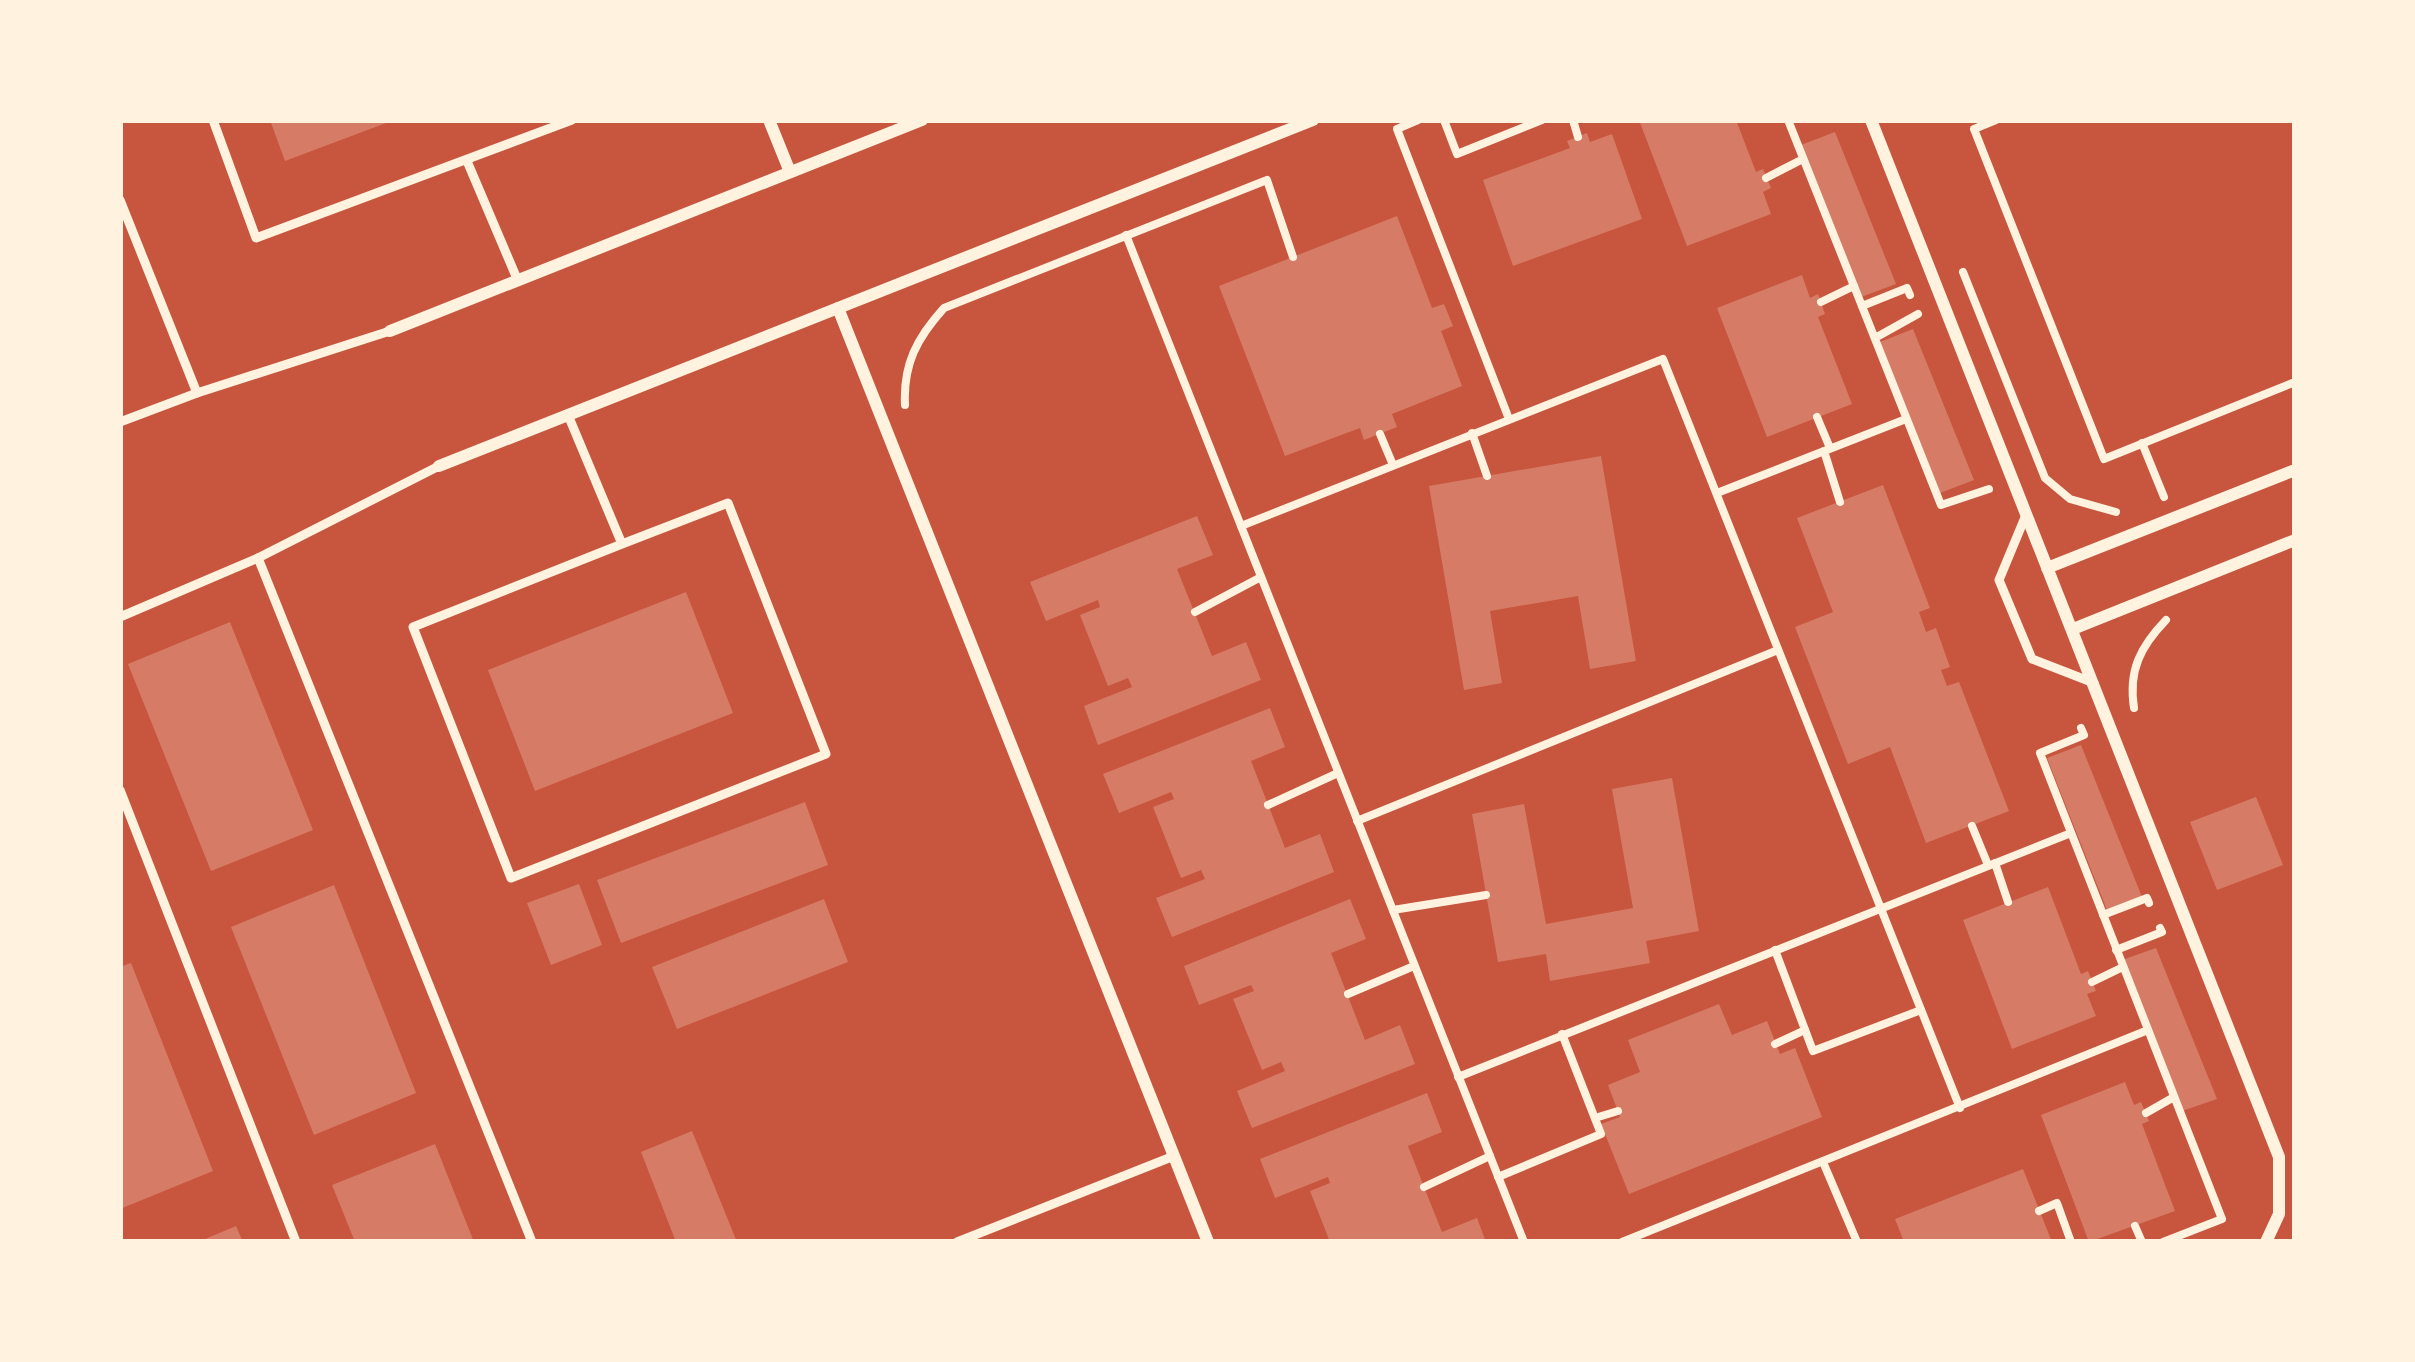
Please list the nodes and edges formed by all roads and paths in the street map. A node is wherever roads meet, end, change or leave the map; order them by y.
1 (213, 120) edge
2 (572, 120) edge
3 (770, 120) edge
4 (922, 120) edge
5 (1313, 120) edge
6 (1418, 120) edge
7 (1444, 120) edge
8 (1542, 120) edge
9 (1573, 120) edge
10 (1788, 120) edge
11 (1871, 120) edge
12 (1996, 120) edge
13 (1578, 137) dead end
14 (1804, 158) junction
15 (466, 161) junction
16 (790, 172) junction
17 (1766, 178) dead end
18 (120, 200) edge
19 (1126, 236) junction
20 (1293, 257) dead end
21 (1957, 258) dead end
22 (518, 281) junction
23 (1853, 286) junction
24 (1821, 302) dead end
25 (1862, 306) junction
26 (838, 308) junction
27 (390, 331) joint
28 (1875, 338) junction
29 (2295, 382) edge
30 (197, 393) junction
31 (568, 415) junction
32 (1817, 417) dead end
33 (1509, 419) junction
34 (1906, 419) junction
35 (120, 422) edge
36 (913, 425) dead end
37 (1380, 434) dead end
38 (1472, 434) junction
39 (2142, 443) junction
40 (1827, 450) junction
41 (1393, 465) junction
42 (440, 466) joint
43 (2295, 470) edge
44 (1487, 476) dead end
45 (1717, 493) junction
46 (2187, 494) dead end
47 (1840, 502) dead end
48 (1995, 502) dead end
49 (2165, 502) junction
50 (2146, 510) dead end
51 (2125, 511) dead end
52 (2026, 514) junction
53 (1241, 526) junction
54 (2295, 540) edge
55 (622, 544) junction
56 (258, 558) junction
57 (2047, 568) junction
58 (1261, 577) junction
59 (1195, 612) dead end
60 (2172, 614) dead end
61 (120, 617) edge
62 (2073, 629) junction
63 (1778, 650) junction
64 (2094, 682) junction
65 (2135, 711) dead end
66 (2078, 721) dead end
67 (1338, 773) junction
68 (120, 790) edge
69 (1268, 805) dead end
70 (1357, 821) junction
71 (1972, 826) dead end
72 (2071, 833) junction
73 (1992, 864) junction
74 (1486, 895) dead end
75 (2008, 902) dead end
76 (1881, 908) junction
77 (1392, 910) junction
78 (2103, 915) junction
79 (1775, 950) junction
80 (2116, 950) junction
81 (1414, 966) junction
82 (2123, 967) junction
83 (2092, 982) dead end
84 (1348, 994) dead end
85 (1921, 1010) junction
86 (1805, 1030) junction
87 (2148, 1030) junction
88 (1562, 1034) junction
89 (1775, 1044) dead end
90 (1458, 1077) junction
91 (2174, 1097) junction
92 (1960, 1108) junction
93 (1618, 1111) dead end
94 (2146, 1113) dead end
95 (1595, 1118) junction
96 (1174, 1156) junction
97 (1490, 1156) junction
98 (1822, 1162) junction
99 (1498, 1178) junction
100 (1424, 1187) dead end
101 (2039, 1211) dead end
102 (2135, 1226) dead end
103 (296, 1242) edge
104 (532, 1242) edge
105 (957, 1242) edge
106 (1208, 1242) edge
107 (1524, 1242) edge
108 (1622, 1242) edge
109 (1857, 1242) edge
110 (2072, 1242) edge
111 (2142, 1242) edge
112 (2163, 1242) edge
113 (2266, 1242) edge

1 - 15 lane
2 - 15 lane
3 - 16 street
4 - 16 street
5 - 26 street
6 - 33 path
7 - 8 path
9 - 13 path
10 - 14 path
11 - 52 street
12 - 39 path
14 - 17 path
14 - 23 path
15 - 22 lane
16 - 22 street
18 - 30 lane
19 - 20 path
19 - 36 path
19 - 53 path
21 - 51 path
22 - 27 street
23 - 24 path
23 - 25 path
25 - 28 path
25 - 28 path
26 - 31 street
26 - 96 street
27 - 30 lane
28 - 34 path
29 - 39 path
30 - 35 lane
31 - 42 street
31 - 55 lane
32 - 40 path
33 - 38 path
33 - 45 path
34 - 40 path
34 - 48 path
37 - 41 path
38 - 41 path
38 - 44 path
39 - 49 path
40 - 45 path
40 - 47 path
41 - 53 path
42 - 56 lane
43 - 57 street
45 - 63 path
46 - 49 path
49 - 50 path
52 - 57 street
52 - 64 lane
53 - 58 path
54 - 62 street
55 - 55 lane
56 - 61 lane
56 - 104 lane
57 - 62 street
58 - 59 path
58 - 67 path
60 - 65 path
62 - 64 street
63 - 70 path
63 - 76 path
64 - 113 street
66 - 72 path
67 - 69 path
67 - 70 path
68 - 103 lane
70 - 77 path
71 - 73 path
72 - 73 path
72 - 78 path
73 - 75 path
73 - 76 path
74 - 77 path
76 - 79 path
76 - 85 path
77 - 81 path
78 - 80 path
78 - 80 path
79 - 86 path
79 - 88 path
80 - 82 path
81 - 84 path
81 - 90 path
82 - 83 path
82 - 87 path
85 - 86 path
85 - 92 path
86 - 89 path
87 - 91 path
87 - 92 path
88 - 90 path
88 - 95 path
90 - 97 path
91 - 94 path
91 - 112 path
92 - 98 path
93 - 95 path
95 - 99 path
96 - 105 lane
96 - 106 street
97 - 99 path
97 - 100 path
98 - 108 path
98 - 109 path
99 - 107 path
101 - 110 path
102 - 111 path

